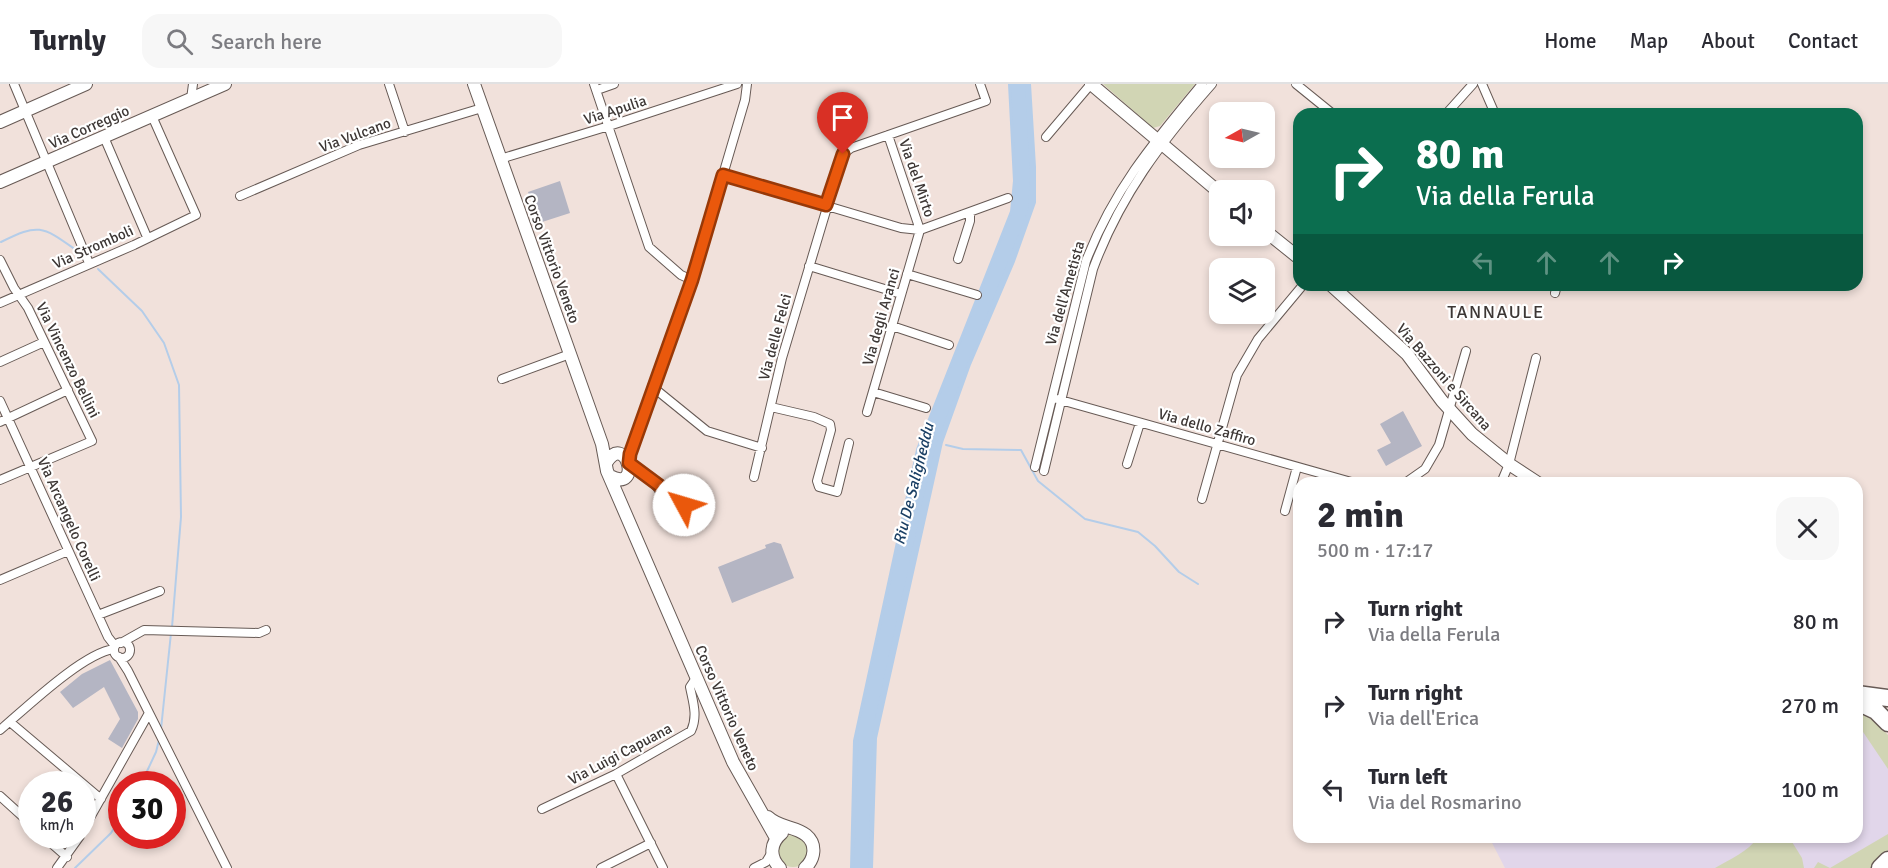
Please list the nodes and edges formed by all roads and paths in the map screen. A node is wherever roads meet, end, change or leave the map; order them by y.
1 (14, 84) edge
2 (86, 84) edge
3 (193, 84) edge
4 (225, 84) edge
5 (389, 84) edge
6 (474, 84) edge
7 (614, 84) edge
8 (747, 84) edge
9 (980, 84) edge
10 (1091, 84) edge
11 (1202, 84) edge
12 (1212, 84) edge
13 (1296, 84) edge
14 (1473, 84) edge
15 (1482, 84) edge
16 (731, 85) edge
17 (596, 87) edge
18 (191, 99) junction
19 (482, 108) junction
20 (1326, 108) edge
21 (1451, 108) edge
22 (1492, 108) edge
23 (26, 111) junction
24 (152, 116) junction
25 (0, 122) edge
26 (609, 126) junction
27 (405, 132) junction
28 (888, 135) junction
29 (104, 137) junction
30 (1046, 137) dead end
31 (1158, 142) junction
32 (500, 159) junction
33 (47, 162) junction
34 (723, 175) junction
35 (0, 182) edge
36 (1209, 184) edge
37 (240, 196) dead end
38 (1008, 198) dead end
39 (826, 205) junction
40 (970, 212) junction
41 (920, 230) junction
42 (147, 237) junction
43 (1275, 239) edge
44 (1293, 253) edge
45 (958, 259) dead end
46 (0, 260) edge
47 (89, 263) junction
48 (809, 266) junction
49 (907, 274) junction
50 (692, 280) junction
51 (1298, 291) edge
52 (1337, 291) edge
53 (901, 294) junction
54 (20, 295) junction
55 (977, 295) dead end
56 (0, 303) edge
57 (892, 326) junction
58 (45, 342) junction
59 (949, 345) dead end
60 (1466, 351) dead end
61 (570, 354) junction
62 (1536, 358) dead end
63 (0, 362) edge
64 (502, 379) dead end
65 (654, 388) junction
66 (68, 390) junction
67 (873, 392) junction
68 (1051, 397) junction
69 (1060, 400) junction
70 (0, 401) edge
71 (771, 406) junction
72 (926, 408) dead end
73 (1449, 410) junction
74 (867, 412) dead end
75 (4, 420) edge
76 (1140, 423) junction
77 (849, 443) dead end
78 (1217, 444) junction
79 (762, 448) junction
80 (622, 462) junction
81 (1127, 464) dead end
82 (1509, 464) junction
83 (30, 467) junction
84 (1035, 467) dead end
85 (1297, 467) junction
86 (1044, 471) dead end
87 (754, 477) dead end
88 (1294, 477) edge
89 (1333, 477) edge
90 (1414, 477) edge
91 (1504, 477) edge
92 (1529, 477) edge
93 (0, 480) edge
94 (1293, 482) edge
95 (654, 483) junction
96 (675, 494) junction
97 (1202, 499) dead end
98 (668, 501) junction
99 (1285, 511) dead end
100 (626, 513) junction
101 (68, 551) junction
102 (0, 579) edge
103 (160, 591) dead end
104 (98, 615) junction
105 (266, 630) dead end
106 (122, 648) junction
107 (696, 678) junction
108 (1863, 696) edge
109 (1863, 697) edge
110 (1888, 698) edge
111 (1863, 705) edge
112 (1888, 706) edge
113 (149, 712) junction
114 (10, 722) junction
115 (1888, 723) edge
116 (0, 730) edge
117 (616, 774) junction
118 (0, 796) edge
119 (101, 799) junction
120 (96, 807) edge
121 (543, 809) dead end
122 (18, 812) edge
123 (763, 812) junction
124 (793, 830) junction
125 (776, 838) junction
126 (651, 843) junction
127 (58, 849) edge
128 (72, 849) edge
129 (772, 852) junction
130 (67, 857) junction
131 (1888, 860) edge
132 (57, 868) edge
133 (227, 868) edge
134 (601, 868) edge
135 (663, 868) edge
136 (754, 868) edge
137 (775, 868) edge
138 (805, 868) edge
139 (1880, 868) edge

1 - 23 street
2 - 23 main road
3 - 18 street
4 - 18 main road, Via Correggio
5 - 27 street
6 - 19 main road, Corso Vittorio Veneto
7 - 17 street
8 - 34 street
9 - 28 street, Via delle Felci
10 - 30 street
10 - 31 main road
11 - 31 street
12 - 31 street
13 - 20 street
14 - 21 street
15 - 22 street
16 - 26 street, Via Apulia
17 - 26 street
18 - 24 main road, Via Correggio
19 - 27 street, Via Vulcano
19 - 32 main road, Corso Vittorio Veneto
23 - 25 main road
23 - 33 street
24 - 29 main road, Via Correggio
24 - 42 street, Via Stromboli
26 - 32 street, Via Apulia
26 - 50 street
27 - 37 street, Via Vulcano
28 - 39 street, Via delle Felci
28 - 41 street, Via del Mirto
29 - 33 main road, Via Correggio
29 - 42 street
31 - 36 main road
31 - 68 street, Via dell'Ametista
31 - 69 street, Via dell'Ametista
32 - 61 main road, Corso Vittorio Veneto
33 - 35 main road, Via Correggio
33 - 47 street
34 - 39 street
34 - 50 street
38 - 40 street
39 - 41 street
39 - 48 street, Via delle Felci
40 - 41 street
40 - 45 street
41 - 49 street, Via degli Aranci
42 - 47 street, Via Stromboli
43 - 44 main road
46 - 54 street, Via Vincenzo Bellini
47 - 54 street, Via Stromboli
48 - 53 street
48 - 71 street, Via delle Felci
49 - 53 street, Via degli Aranci
49 - 55 street
50 - 65 street
51 - 78 street
52 - 73 main road, Via Bazzoni e Sircana
53 - 57 street, Via degli Aranci
54 - 56 street, Via Stromboli
54 - 58 street, Via Vincenzo Bellini
57 - 59 street
57 - 67 street, Via degli Aranci
58 - 63 street
58 - 66 street, Via Vincenzo Bellini
60 - 73 street
61 - 64 street
61 - 80 main road, Corso Vittorio Veneto
62 - 82 street
65 - 79 street
65 - 80 street
66 - 75 street
66 - 83 street, Via Vincenzo Bellini
67 - 72 street
67 - 74 street, Via degli Aranci
68 - 69 street, Via dello Zaffiro
68 - 84 street, Via dell'Ametista
69 - 76 street, Via dello Zaffiro
69 - 86 street, Via dell'Ametista
70 - 75 street, Via Arcangelo Corelli
71 - 77 street
71 - 79 street, Via delle Felci
73 - 82 main road, Via Bazzoni e Sircana
73 - 90 street
75 - 83 street, Via Arcangelo Corelli
76 - 78 street, Via dello Zaffiro
76 - 81 street
78 - 85 street, Via dello Zaffiro
78 - 97 street
79 - 87 street, Via delle Felci
80 - 95 street
80 - 100 main road, Corso Vittorio Veneto
80 - 100 main road, Corso Vittorio Veneto
82 - 91 street
82 - 92 main road, Via Bazzoni e Sircana
83 - 93 street
83 - 101 street, Via Arcangelo Corelli
85 - 88 street
85 - 89 street, Via dello Zaffiro
94 - 99 street
95 - 96 street
95 - 98 street
96 - 98 street
96 - 98 street
100 - 107 main road, Corso Vittorio Veneto
101 - 102 street
101 - 104 street, Via Arcangelo Corelli
103 - 104 street
104 - 106 street, Via Arcangelo Corelli
105 - 106 street
106 - 113 street
106 - 114 street
107 - 117 street, Via Luigi Capuana
107 - 123 main road, Corso Vittorio Veneto
108 - 110 highway
109 - 112 highway
111 - 115 highway
113 - 119 street
113 - 133 street
114 - 116 street
114 - 119 street
117 - 121 street, Via Luigi Capuana
117 - 126 street
118 - 122 street
119 - 120 street
123 - 124 main road, Corso Vittorio Veneto
123 - 125 main road, Corso Vittorio Veneto
124 - 125 main road
124 - 138 main road, Corso Vittorio Veneto
125 - 129 main road
126 - 134 street
126 - 135 street
127 - 130 street
128 - 130 street
129 - 136 street
129 - 137 main road
130 - 132 street
131 - 139 highway

